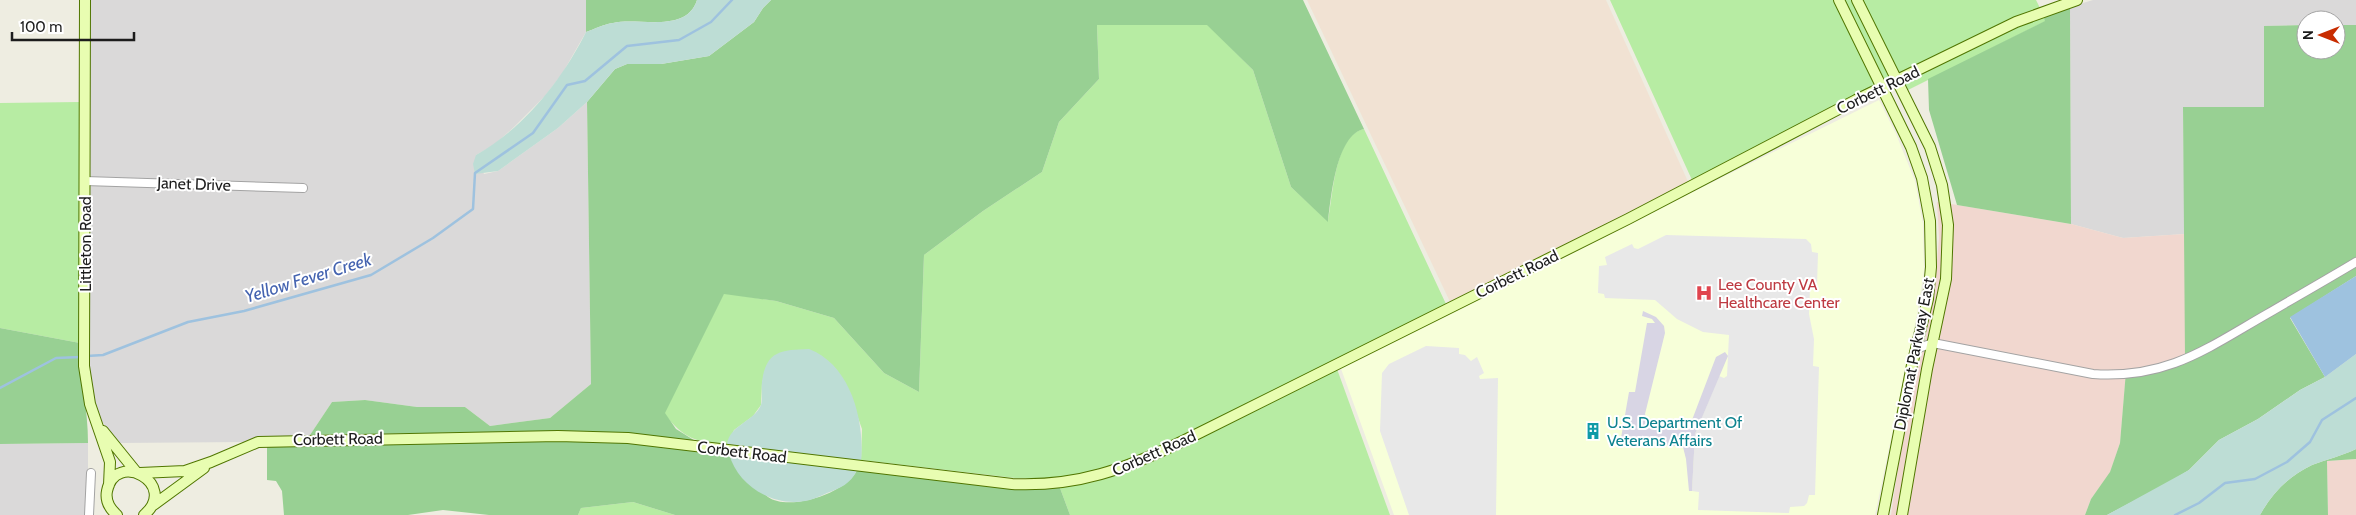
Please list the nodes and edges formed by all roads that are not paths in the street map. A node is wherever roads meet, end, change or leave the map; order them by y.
1 (85, 0) edge
2 (1839, 0) edge
3 (1857, 0) edge
4 (2078, 0) edge
5 (1898, 80) junction
6 (1882, 87) junction
7 (84, 181) junction
8 (303, 188) dead end
9 (2356, 262) edge
10 (1920, 329) junction
11 (1933, 343) junction
12 (1916, 349) junction
13 (96, 422) junction
14 (211, 462) junction
15 (91, 473) dead end
16 (138, 473) junction
17 (109, 485) junction
18 (147, 512) edge
19 (89, 515) edge
20 (117, 515) edge
21 (1883, 515) edge
22 (1902, 515) edge

1 - 7 street, Littleton Road
2 - 6 street, Diplomat Parkway East
3 - 5 street, Diplomat Parkway East
4 - 5 street, Corbett Road
5 - 6 street, Corbett Road
5 - 11 street, Diplomat Parkway East
6 - 10 street, Diplomat Parkway East
6 - 14 street, Corbett Road
7 - 8 street, Janet Drive
7 - 13 street, Littleton Road
9 - 11 street
10 - 11 street
10 - 12 street, Diplomat Parkway East
11 - 12 street
11 - 22 street, Diplomat Parkway East
12 - 21 street, Diplomat Parkway East
13 - 16 street
13 - 17 street, Littleton Road
14 - 16 street, Corbett Road
14 - 18 street
15 - 19 street
16 - 17 street
16 - 18 street
17 - 20 street, Littleton Road

